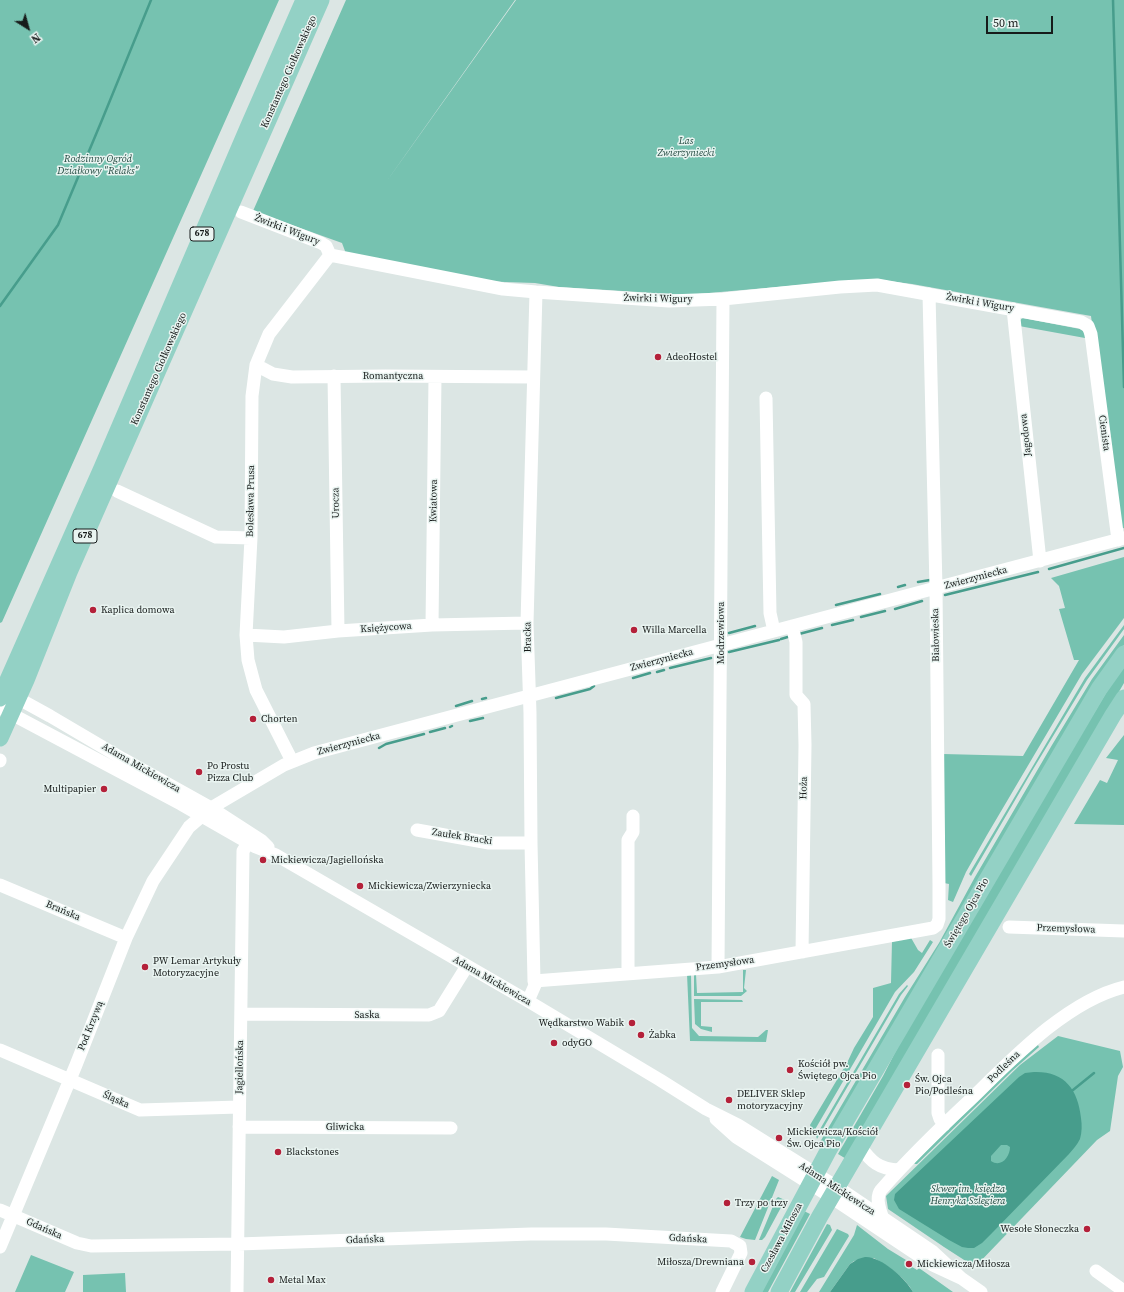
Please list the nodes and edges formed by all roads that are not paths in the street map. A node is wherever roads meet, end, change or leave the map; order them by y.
1 (304, 0) edge
2 (321, 0) edge
3 (241, 212) dead end
4 (330, 255) junction
5 (536, 292) junction
6 (929, 294) junction
7 (723, 299) junction
8 (1013, 309) junction
9 (1088, 326) joint
10 (256, 365) junction
11 (334, 376) junction
12 (435, 376) junction
13 (533, 377) junction
14 (766, 398) dead end
15 (117, 491) dead end
16 (251, 538) junction
17 (1121, 539) edge
18 (1040, 561) junction
19 (936, 588) junction
20 (527, 623) junction
21 (432, 625) junction
22 (792, 626) junction
23 (338, 631) junction
24 (774, 631) junction
25 (246, 635) junction
26 (720, 645) junction
27 (1124, 654) edge
28 (27, 656) junction
29 (529, 696) junction
30 (1124, 698) edge
31 (6, 699) edge
32 (50, 716) junction
33 (43, 730) junction
34 (0, 738) edge
35 (292, 761) junction
36 (160, 786) junction
37 (206, 812) junction
38 (633, 816) dead end
39 (416, 830) dead end
40 (248, 843) junction
41 (531, 843) junction
42 (276, 855) junction
43 (0, 885) edge
44 (936, 927) joint
45 (1009, 927) dead end
46 (1124, 931) edge
47 (126, 938) junction
48 (802, 952) junction
49 (467, 966) junction
50 (718, 967) junction
51 (628, 973) junction
52 (534, 981) junction
53 (1124, 987) edge
54 (528, 1001) junction
55 (241, 1014) junction
56 (0, 1050) edge
57 (938, 1055) dead end
58 (70, 1079) junction
59 (239, 1107) junction
60 (944, 1125) junction
61 (239, 1127) junction
62 (451, 1128) dead end
63 (860, 1146) junction
64 (899, 1170) junction
65 (813, 1179) junction
66 (834, 1192) junction
67 (0, 1210) edge
68 (13, 1216) junction
69 (883, 1219) junction
70 (238, 1244) junction
71 (0, 1247) edge
72 (1096, 1271) dead end
73 (961, 1278) junction
74 (1124, 1291) edge
75 (238, 1292) edge
76 (722, 1292) edge
77 (753, 1292) edge
78 (778, 1292) edge
79 (982, 1292) edge

1 - 28 main road, Konstantego Ciołkowskiego / 678
2 - 28 main road, Konstantego Ciołkowskiego / 678
3 - 4 street, Żwirki i Wigury
4 - 5 street, Żwirki i Wigury
4 - 10 street, Bolesława Prusa
5 - 7 street, Żwirki i Wigury
5 - 13 street, Bracka
6 - 7 street, Żwirki i Wigury
6 - 8 street, Żwirki i Wigury
6 - 19 street, Białowieska
7 - 26 street, Modrzewiowa
8 - 9 street, Żwirki i Wigury
8 - 18 street, Jagodowa
9 - 17 street, Cienista
10 - 11 street, Romantyczna
10 - 16 street, Bolesława Prusa
11 - 12 street, Romantyczna
11 - 23 street, Urocza
12 - 13 street, Romantyczna
12 - 21 street, Kwiatowa
13 - 20 street, Bracka
14 - 24 street
15 - 16 street
16 - 25 street, Bolesława Prusa
17 - 18 street, Zwierzyniecka
18 - 19 street, Zwierzyniecka
19 - 22 street, Zwierzyniecka
19 - 44 street, Białowieska
20 - 21 street, Księżycowa
20 - 29 street, Bracka
21 - 23 street, Księżycowa
22 - 24 street, Zwierzyniecka
22 - 48 street, Hoża
23 - 25 street, Księżycowa
24 - 26 street, Zwierzyniecka
25 - 35 street, Bolesława Prusa
26 - 29 street, Zwierzyniecka
26 - 50 street, Modrzewiowa
27 - 65 main road, Świętego Ojca Pio
28 - 31 main road, Konstantego Ciołkowskiego / 678
29 - 35 street, Zwierzyniecka
29 - 41 street, Bracka
30 - 63 main road
31 - 32 street, Adama Mickiewicza
31 - 33 street, Adama Mickiewicza
31 - 34 main road, Konstantego Ciołkowskiego / 678
32 - 33 street
32 - 36 street, Adama Mickiewicza
33 - 36 street, Adama Mickiewicza
35 - 37 street, Zwierzyniecka
36 - 37 street, Adama Mickiewicza
37 - 40 street, Adama Mickiewicza
37 - 42 street, Adama Mickiewicza
37 - 47 street, Pod Krzywą
38 - 51 street
39 - 41 street, Zaułek Bracki
40 - 42 street, Adama Mickiewicza
40 - 55 street, Jagiellońska
41 - 52 street, Bracka
42 - 49 street, Adama Mickiewicza
43 - 47 street, Brańska
44 - 48 street, Przemysłowa
45 - 46 street, Przemysłowa
47 - 58 street, Pod Krzywą
48 - 50 street, Przemysłowa
49 - 54 street, Adama Mickiewicza
49 - 55 street, Saska
50 - 51 street, Przemysłowa
51 - 52 street, Przemysłowa
52 - 54 street
53 - 60 street, Podleśna
54 - 65 street, Adama Mickiewicza
55 - 59 street, Jagiellońska
56 - 58 street, Śląska
57 - 60 street
58 - 59 street, Śląska
58 - 68 street, Pod Krzywą
59 - 61 street, Jagiellońska
60 - 64 street, Podleśna
61 - 62 street, Gliwicka
61 - 70 street, Jagiellońska
63 - 64 street
63 - 66 main road
64 - 69 street, Podleśna
65 - 66 street, Adama Mickiewicza
65 - 77 main road, Czesława Miłosza
66 - 69 street, Adama Mickiewicza
66 - 73 street, Adama Mickiewicza
66 - 78 main road
67 - 68 street, Gdańska
68 - 70 street, Gdańska
68 - 71 street, Pod Krzywą
69 - 73 street, Adama Mickiewicza
70 - 75 street, Jagiellońska
70 - 76 street, Gdańska
72 - 74 street
73 - 79 street, Adama Mickiewicza

